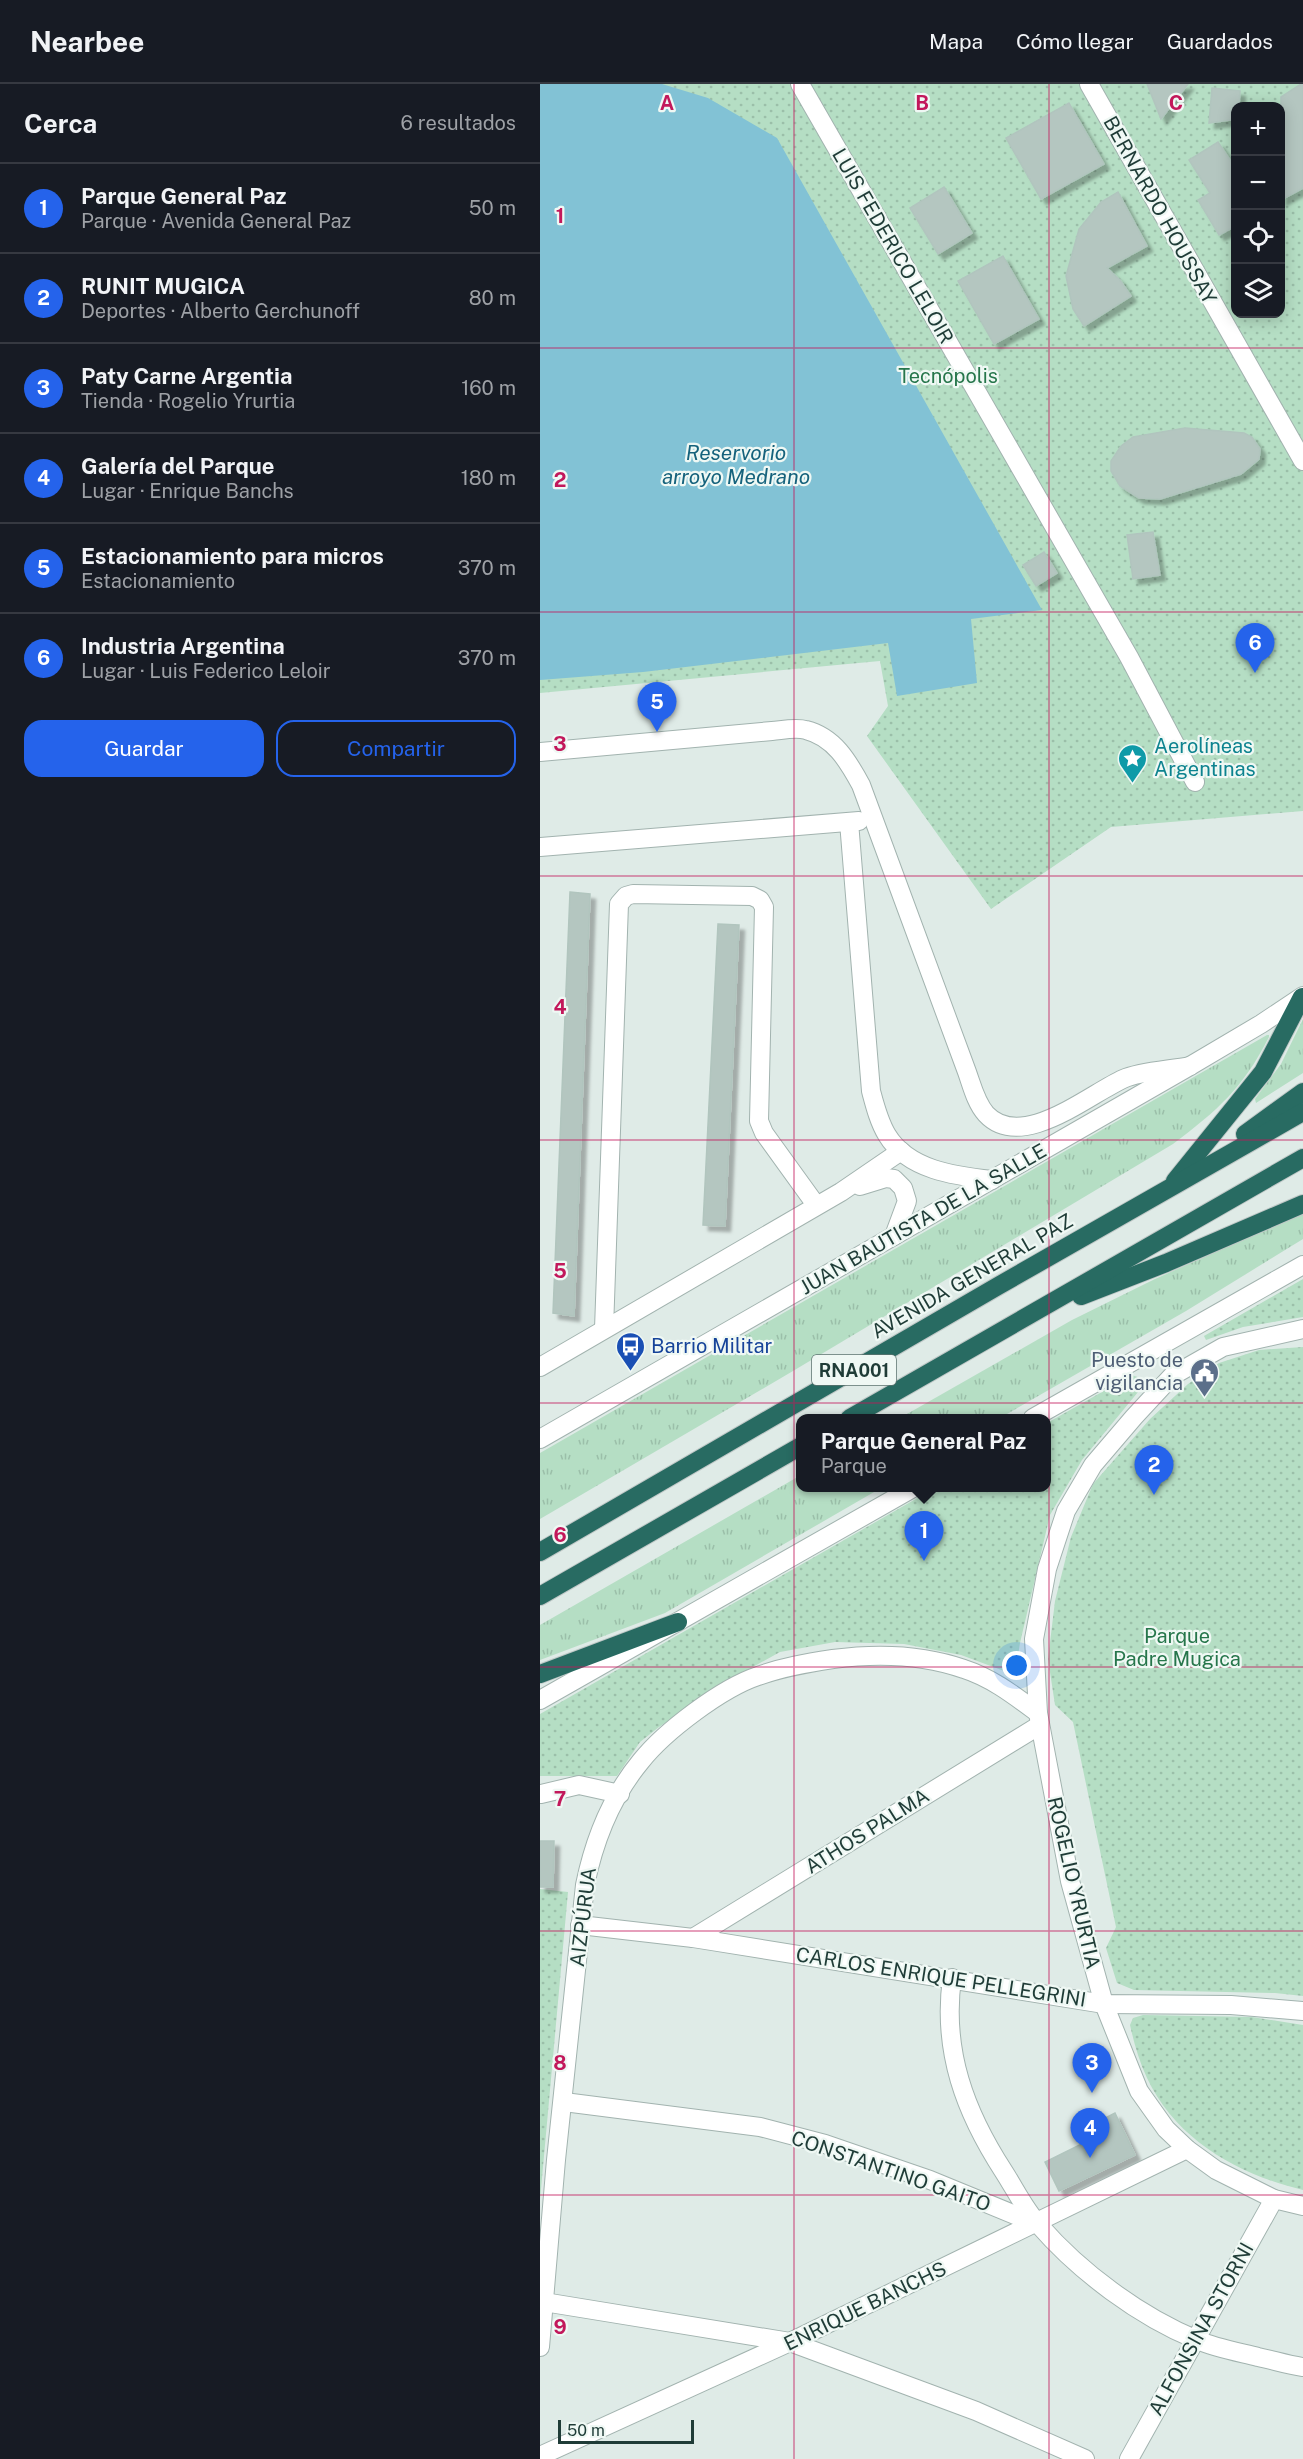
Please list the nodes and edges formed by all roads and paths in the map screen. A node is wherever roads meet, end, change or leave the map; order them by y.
1 (800, 84) edge
2 (1089, 84) edge
3 (1303, 460) edge
4 (540, 752) edge
5 (1195, 782) dead end
6 (873, 819) junction
7 (849, 822) junction
8 (540, 847) edge
9 (1302, 997) edge
10 (1190, 1066) junction
11 (1303, 1092) edge
12 (1303, 1112) edge
13 (901, 1151) junction
14 (1303, 1158) edge
15 (992, 1180) junction
16 (1168, 1190) junction
17 (841, 1192) junction
18 (816, 1204) junction
19 (1303, 1204) edge
20 (894, 1236) junction
21 (1303, 1256) edge
22 (1303, 1264) edge
23 (1254, 1292) junction
24 (1024, 1318) junction
25 (603, 1329) junction
26 (1303, 1329) edge
27 (1157, 1348) junction
28 (540, 1367) edge
29 (1172, 1376) junction
30 (858, 1414) edge
31 (1041, 1414) edge
32 (540, 1439) edge
33 (796, 1449) edge
34 (906, 1492) edge
35 (540, 1552) edge
36 (540, 1596) edge
37 (678, 1622) junction
38 (540, 1674) edge
39 (540, 1700) edge
40 (1039, 1719) junction
41 (541, 1794) edge
42 (620, 1794) junction
43 (580, 1925) junction
44 (693, 1938) junction
45 (952, 1978) junction
46 (1104, 2004) junction
47 (1303, 2012) edge
48 (564, 2102) junction
49 (1188, 2149) junction
50 (1274, 2199) junction
51 (1303, 2206) edge
52 (1037, 2224) junction
53 (544, 2302) junction
54 (1197, 2340) junction
55 (790, 2342) junction
56 (540, 2347) edge
57 (1303, 2367) edge
58 (540, 2456) edge
59 (1085, 2459) edge
60 (1128, 2459) edge

1 - 5 street, LUIS FEDERICO LELOIR
2 - 3 street, BERNARDO HOUSSAY
4 - 6 street
6 - 7 street
6 - 10 street
7 - 8 street
7 - 13 street
9 - 10 street, JUAN BAUTISTA DE LA SALLE
9 - 16 highway
10 - 15 street, JUAN BAUTISTA DE LA SALLE
11 - 16 highway
12 - 16 highway, AVENIDA GENERAL PAZ / RNA001
13 - 15 street
13 - 17 street
14 - 24 highway, RNA001
15 - 20 street, JUAN BAUTISTA DE LA SALLE
16 - 35 highway, AVENIDA GENERAL PAZ / RNA001
17 - 18 street
17 - 20 street
18 - 25 street
18 - 25 street
19 - 24 highway
20 - 32 street, JUAN BAUTISTA DE LA SALLE
21 - 23 street
22 - 23 street
23 - 27 street
24 - 30 highway, RNA001
25 - 28 street
26 - 29 street, ROGELIO YRURTIA
27 - 29 street
27 - 31 street
29 - 40 street, ROGELIO YRURTIA
33 - 36 highway
34 - 37 street
37 - 38 highway
37 - 39 street
40 - 42 street, AIZPÚRUA
40 - 44 street, ATHOS PALMA
40 - 46 street, ROGELIO YRURTIA
41 - 42 street
42 - 43 street, AIZPÚRUA
43 - 44 street, CARLOS ENRIQUE PELLEGRINI
43 - 48 street, AIZPÚRUA
44 - 45 street, CARLOS ENRIQUE PELLEGRINI
45 - 46 street, CARLOS ENRIQUE PELLEGRINI
45 - 52 street
46 - 47 street, CARLOS ENRIQUE PELLEGRINI
46 - 49 street, ROGELIO YRURTIA
48 - 52 street, CONSTANTINO GAITO
48 - 53 street, AIZPÚRUA
49 - 50 street, ROGELIO YRURTIA
49 - 52 street, ENRIQUE BANCHS
50 - 51 street, ROGELIO YRURTIA
50 - 54 street, ALFONSINA STORNI
52 - 54 street
52 - 55 street, ENRIQUE BANCHS
53 - 55 street
53 - 56 street, AIZPÚRUA
54 - 57 street
54 - 60 street, ALFONSINA STORNI
55 - 58 street, ENRIQUE BANCHS
55 - 59 street

